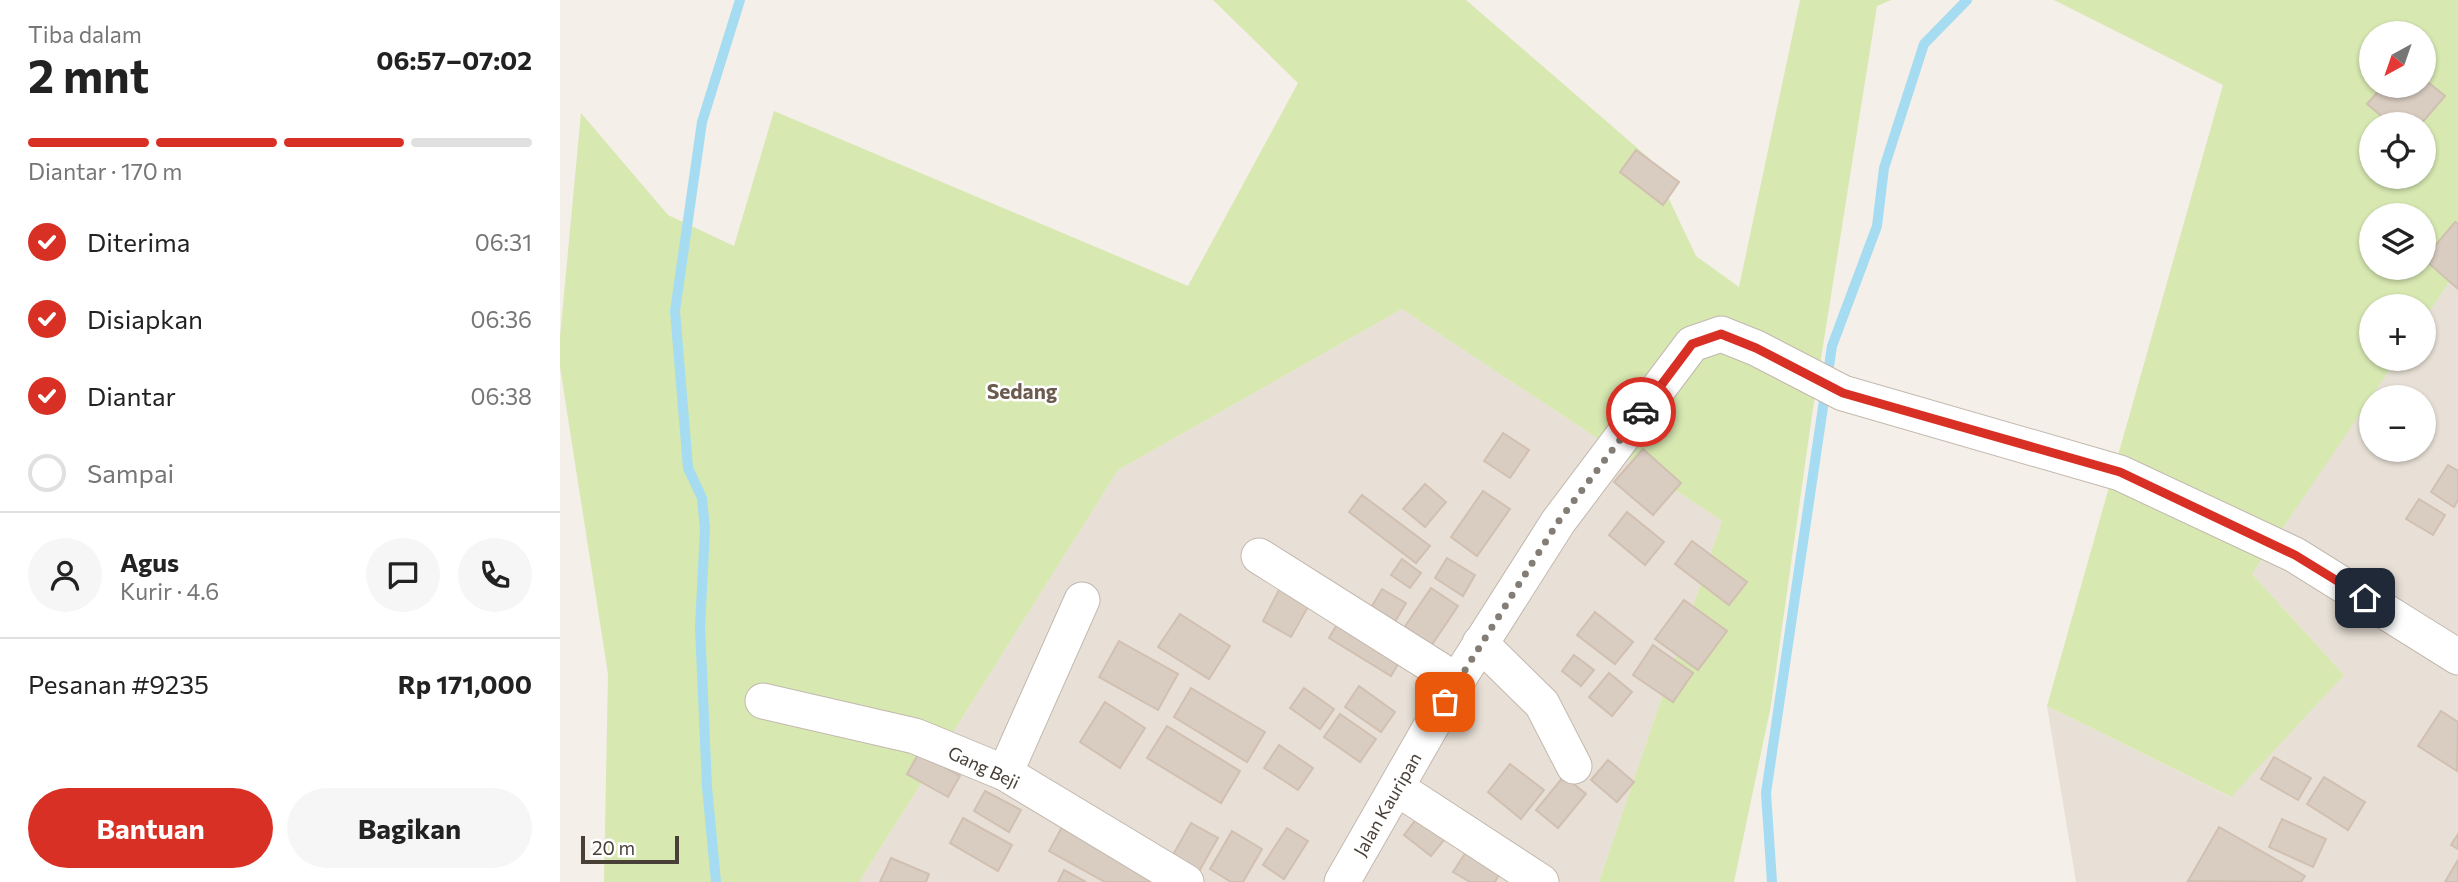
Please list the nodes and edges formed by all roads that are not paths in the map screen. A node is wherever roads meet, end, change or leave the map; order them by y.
1 (1259, 556) dead end
2 (1082, 600) dead end
3 (1480, 643) junction
4 (2458, 657) edge
5 (1457, 681) junction
6 (762, 701) dead end
7 (1574, 766) dead end
8 (1005, 773) junction
9 (1396, 788) junction
10 (1186, 882) edge
11 (1342, 882) edge
12 (1541, 882) edge

1 - 5 street
2 - 8 street
3 - 4 street, Jalan Kauripan
3 - 5 street, Jalan Kauripan
3 - 7 street
5 - 9 street, Jalan Kauripan
6 - 8 street, Gang Beji
8 - 10 street, Gang Beji
9 - 11 street, Jalan Kauripan
9 - 12 street

